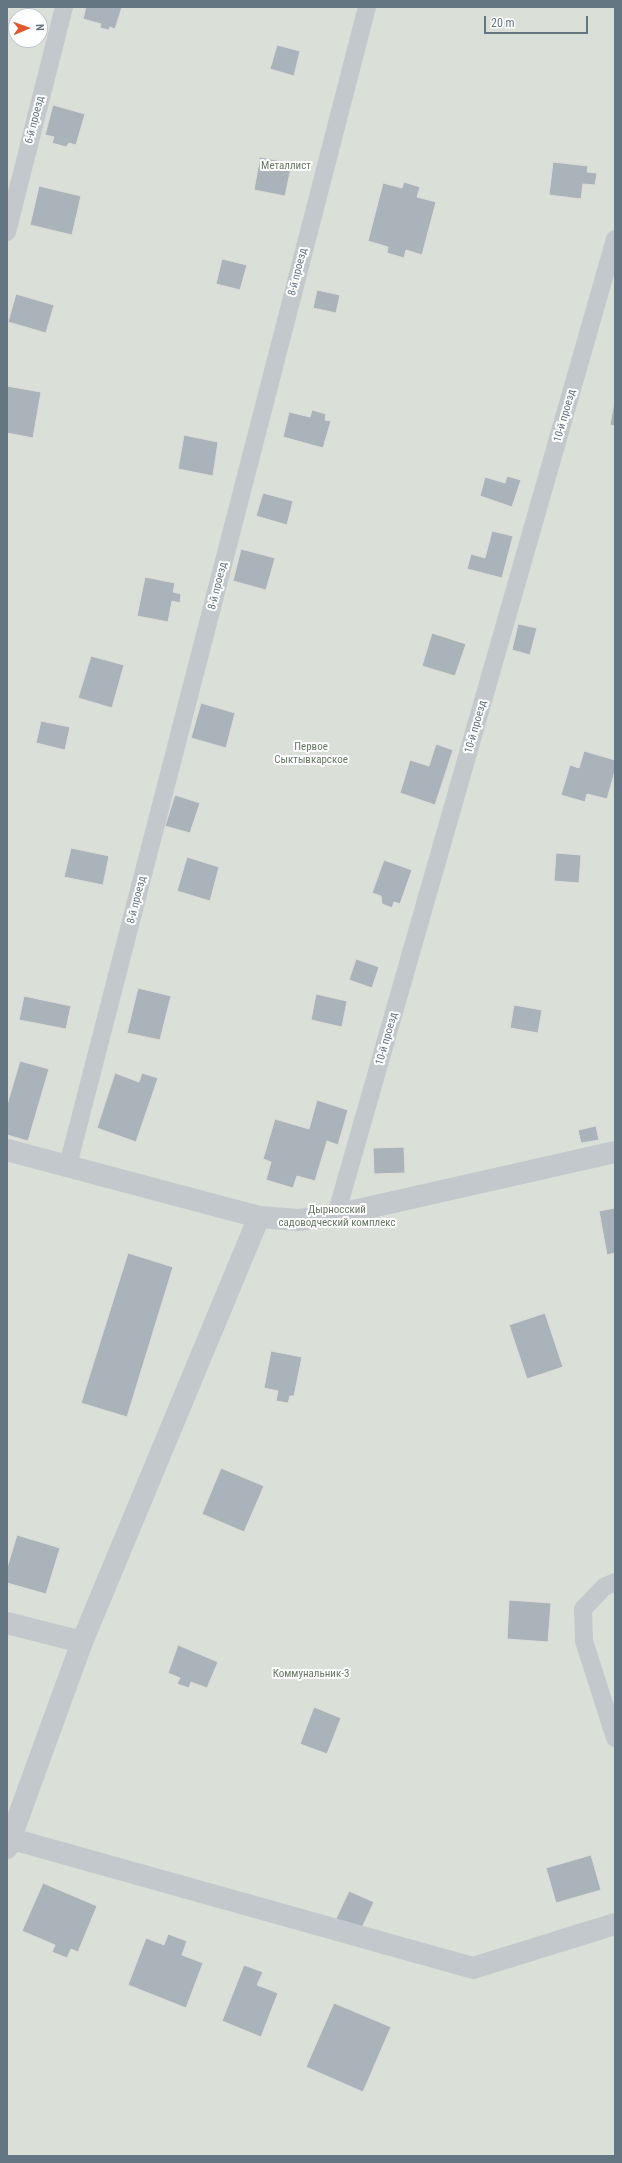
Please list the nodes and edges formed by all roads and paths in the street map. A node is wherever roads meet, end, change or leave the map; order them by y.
1 (64, 7) edge
2 (367, 7) edge
3 (7, 232) edge
4 (615, 239) edge
5 (7, 1150) edge
6 (615, 1152) edge
7 (68, 1165) junction
8 (336, 1216) junction
9 (259, 1217) junction
10 (615, 1582) edge
11 (7, 1623) edge
12 (82, 1642) junction
13 (615, 1738) edge
14 (9, 1844) edge
15 (615, 1924) edge

1 - 3 lane, 6-й проезд
2 - 7 lane, 8-й проезд
4 - 8 lane, 10-й проезд
5 - 7 street
6 - 8 street
7 - 9 street
8 - 9 street
9 - 12 street
10 - 13 lane
11 - 12 street
12 - 14 street
14 - 15 street

